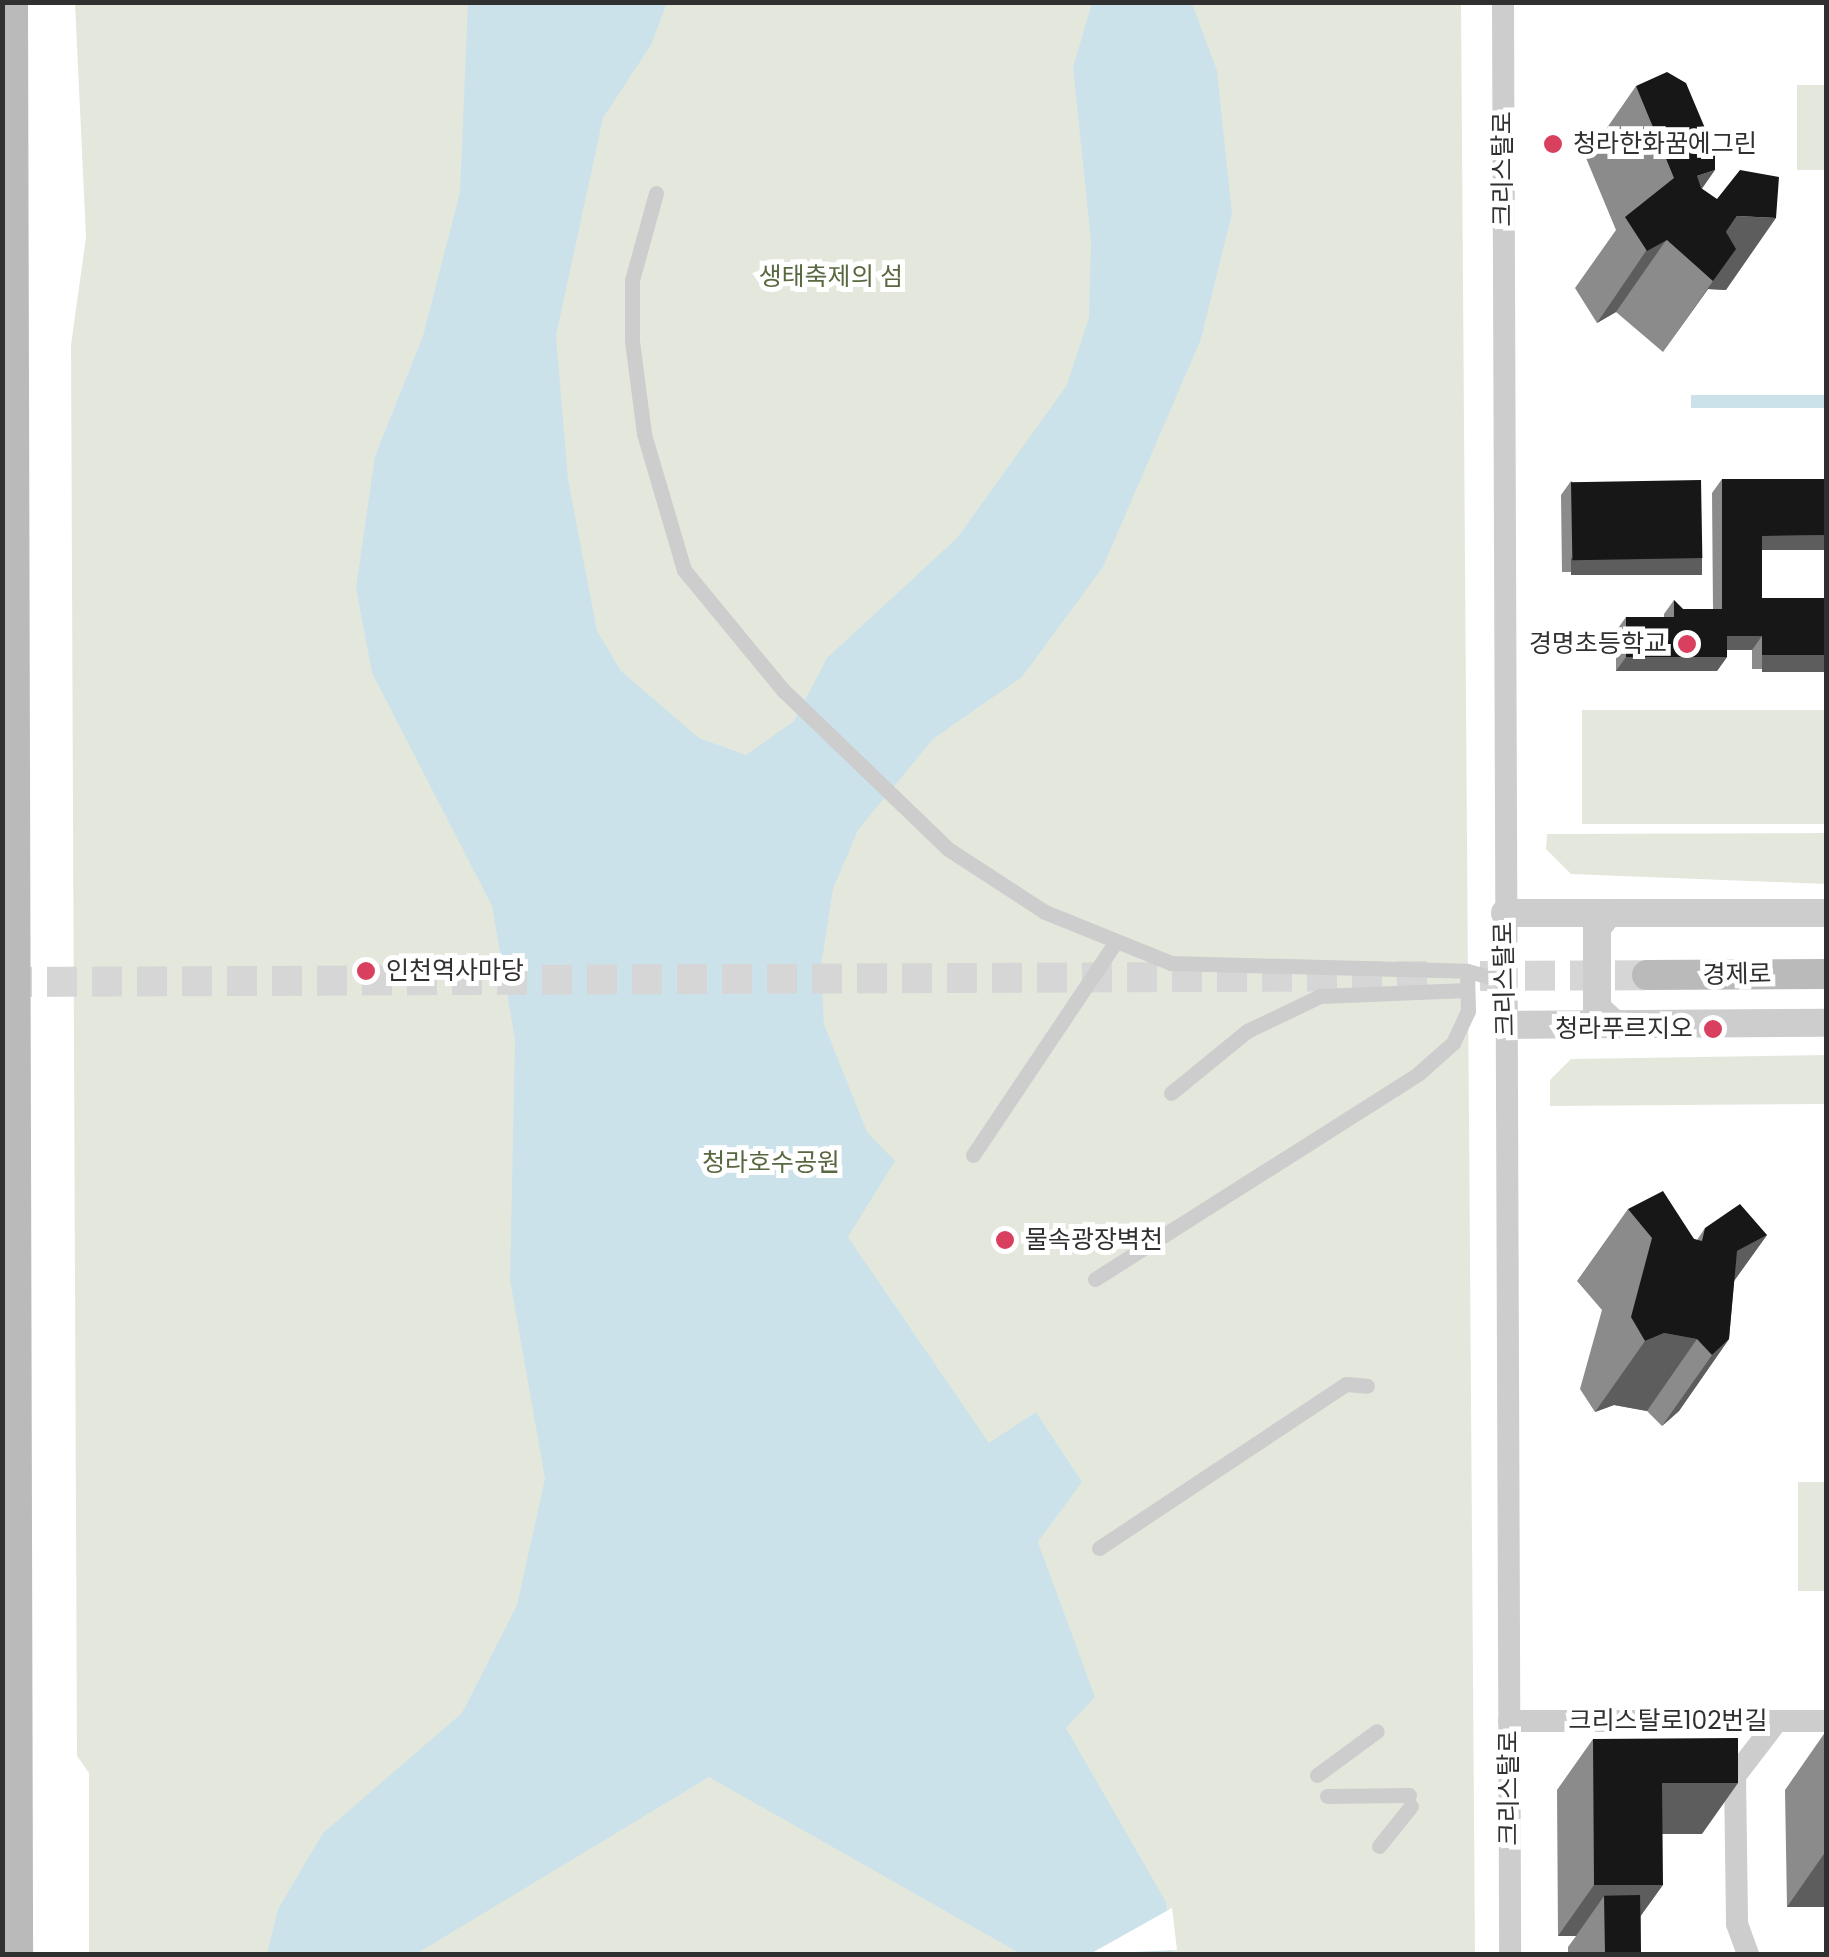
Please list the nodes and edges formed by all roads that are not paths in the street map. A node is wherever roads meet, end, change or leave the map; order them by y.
1 (13, 2) edge
2 (1503, 2) edge
3 (656, 193) dead end
4 (18, 739) junction
5 (2, 780) edge
6 (1826, 913) edge
7 (1505, 914) junction
8 (1608, 914) junction
9 (1115, 943) junction
10 (8, 970) edge
11 (1467, 971) junction
12 (1826, 974) edge
13 (1647, 976) tunnel mouth
14 (1506, 982) junction
15 (1467, 990) junction
16 (1826, 1023) edge
17 (1616, 1024) junction
18 (1506, 1026) junction
19 (1171, 1093) dead end
20 (973, 1155) dead end
21 (2, 1162) edge
22 (17, 1201) junction
23 (1095, 1279) dead end
24 (1366, 1386) dead end
25 (1100, 1548) dead end
26 (1509, 1721) junction
27 (1777, 1721) junction
28 (1826, 1721) edge
29 (1698, 1722) junction
30 (1377, 1731) dead end
31 (9, 1732) edge
32 (1317, 1775) dead end
33 (1735, 1776) junction
34 (1328, 1796) dead end
35 (1380, 1846) dead end
36 (18, 1954) edge
37 (1510, 1954) edge
38 (1748, 1954) edge

1 - 4 main road
2 - 7 street, 크리스탈로
3 - 9 street
4 - 5 street
4 - 10 main road
6 - 8 street
7 - 8 street
7 - 14 street, 크리스탈로
8 - 17 street
9 - 11 street
9 - 20 street
10 - 22 main road
11 - 14 street
11 - 15 street
12 - 13 main road, 경제로
14 - 18 street, 크리스탈로
15 - 19 street
15 - 23 street
16 - 17 street
17 - 18 street
18 - 26 street, 크리스탈로
21 - 22 street
22 - 31 main road
24 - 25 street
26 - 29 street, 크리스탈로102번길
26 - 37 street, 크리스탈로
27 - 28 street, 크리스탈로102번길
27 - 29 street, 크리스탈로102번길
27 - 33 street
29 - 33 street
30 - 32 street
31 - 36 main road
33 - 38 street
34 - 35 street

